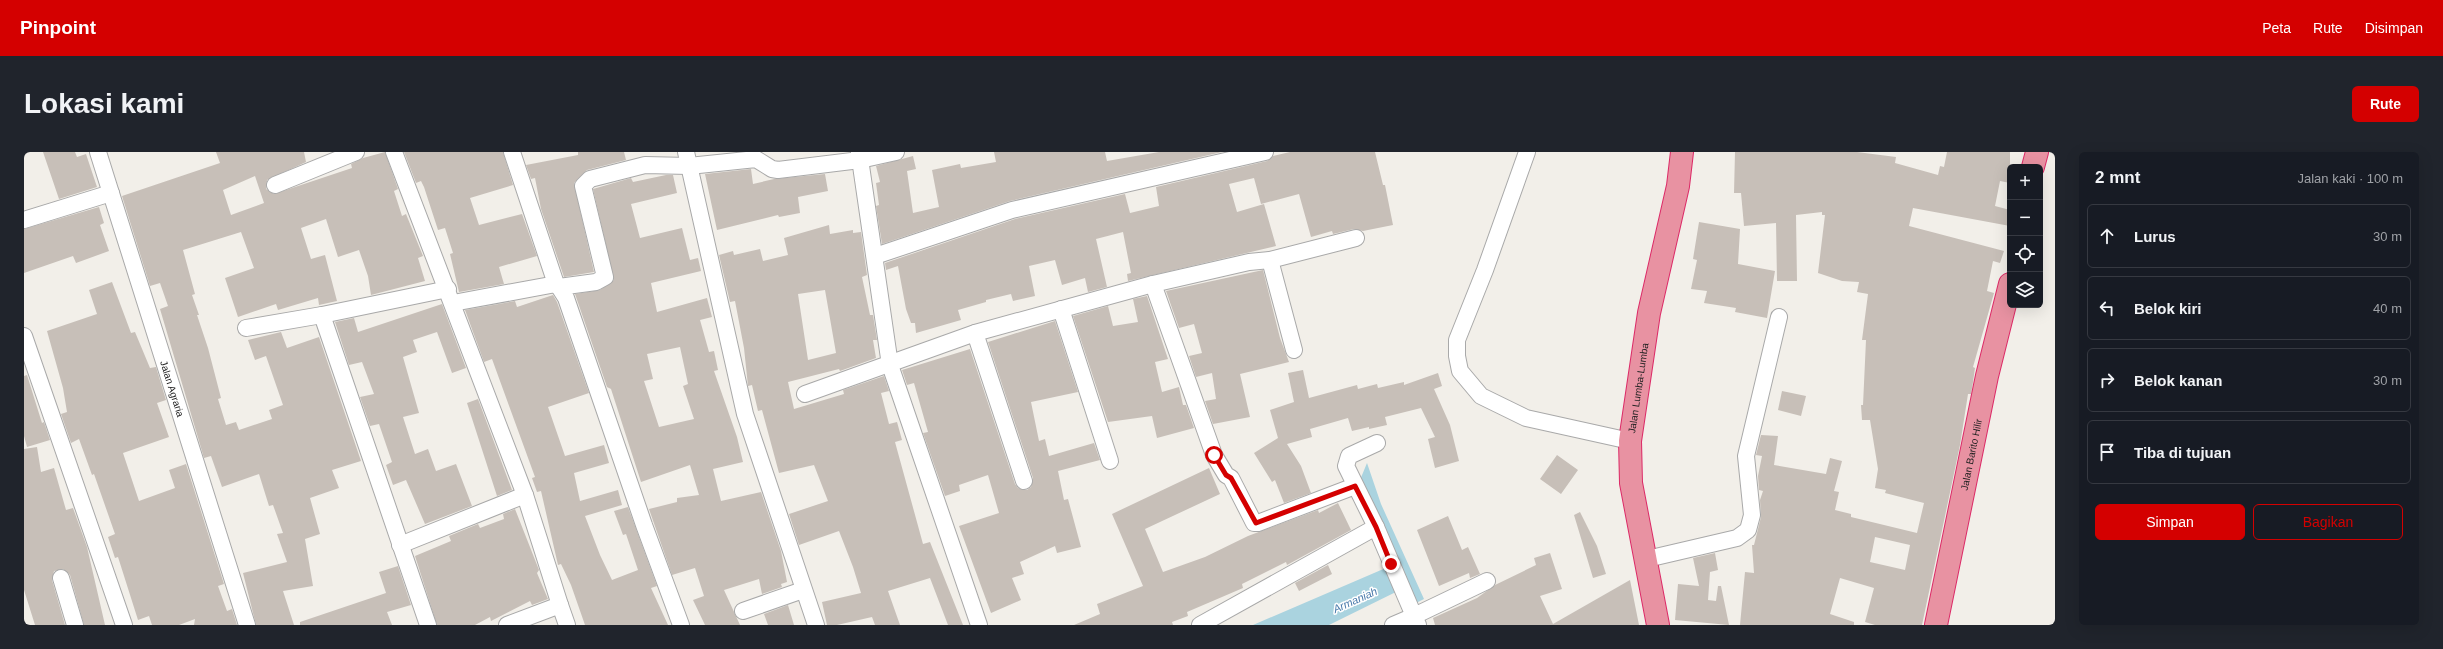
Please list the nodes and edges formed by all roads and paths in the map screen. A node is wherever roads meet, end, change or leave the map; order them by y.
1 (98, 152) edge
2 (356, 152) edge
3 (394, 152) edge
4 (512, 152) edge
5 (896, 152) edge
6 (1264, 152) edge
7 (1527, 152) edge
8 (1682, 152) edge
9 (2037, 152) edge
10 (860, 156) edge
11 (688, 159) edge
12 (2034, 164) edge
13 (275, 185) dead end
14 (111, 193) junction
15 (24, 220) edge
16 (1356, 238) dead end
17 (876, 256) junction
18 (1270, 260) junction
19 (1153, 284) junction
20 (558, 285) junction
21 (450, 296) junction
22 (2007, 296) edge
23 (1061, 309) junction
24 (322, 315) junction
25 (1778, 317) dead end
26 (246, 328) dead end
27 (975, 333) junction
28 (24, 336) edge
29 (1294, 350) dead end
30 (890, 365) junction
31 (805, 394) dead end
32 (1630, 441) junction
33 (1377, 444) dead end
34 (1110, 461) dead end
35 (1024, 481) dead end
36 (1355, 486) junction
37 (525, 495) junction
38 (1376, 527) junction
39 (400, 545) junction
40 (1647, 559) junction
41 (61, 578) dead end
42 (1487, 581) dead end
43 (803, 590) junction
44 (560, 605) junction
45 (742, 611) dead end
46 (1416, 620) edge
47 (75, 625) edge
48 (124, 625) edge
49 (248, 625) edge
50 (428, 625) edge
51 (507, 625) edge
52 (567, 625) edge
53 (681, 625) edge
54 (816, 625) edge
55 (979, 625) edge
56 (1200, 625) edge
57 (1392, 625) edge
58 (1658, 625) edge
59 (1936, 625) edge

1 - 14 street, Jalan Agraria
2 - 13 street
3 - 21 street
4 - 20 street
5 - 10 street
6 - 17 street
7 - 32 street
8 - 32 highway, Jalan Lumba-Lumba
9 - 12 highway
10 - 11 street
10 - 17 street
11 - 20 street
11 - 43 street
14 - 15 street
14 - 49 street, Jalan Agraria
16 - 18 street
17 - 30 street
18 - 19 street
18 - 29 street
19 - 23 street
19 - 36 street
20 - 21 street
20 - 53 street
21 - 24 street
21 - 37 street
22 - 59 highway, Jalan Barito Hilir
23 - 27 street
23 - 34 street
24 - 26 street
24 - 39 street
25 - 40 street
27 - 30 street
27 - 35 street
28 - 48 street
30 - 31 street
30 - 55 street
32 - 40 highway, Jalan Lumba-Lumba
33 - 36 street
36 - 38 street
37 - 39 street
37 - 44 street
38 - 46 street
38 - 56 street
39 - 50 street
40 - 58 highway, Jalan Lumba-Lumba
41 - 47 street
42 - 46 street
43 - 45 street
43 - 54 street
44 - 51 street
44 - 52 street
46 - 57 street

